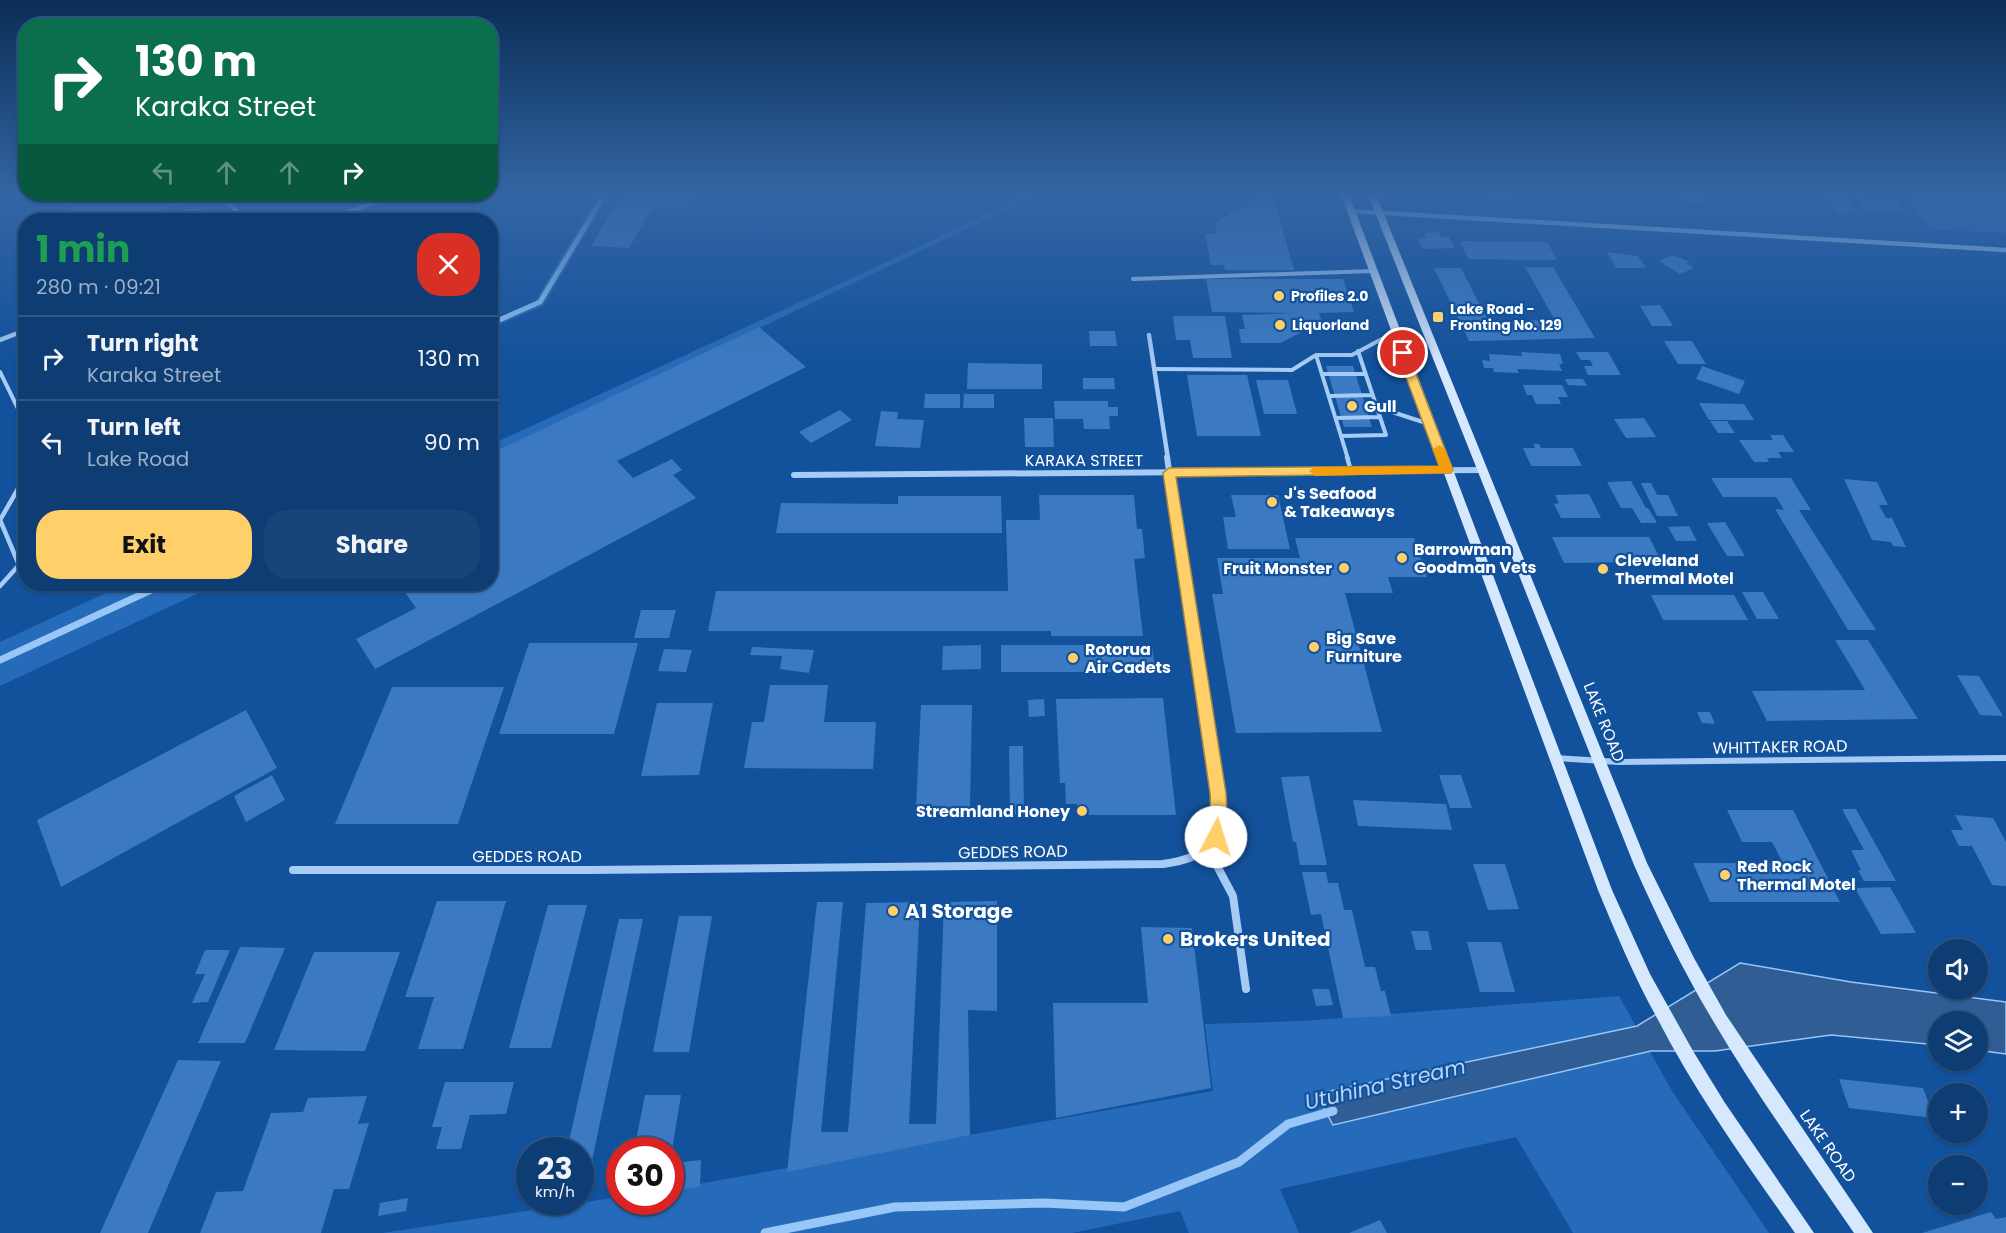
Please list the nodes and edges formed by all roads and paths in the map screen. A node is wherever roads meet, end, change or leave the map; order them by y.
1 (1364, 250) edge
2 (1394, 250) edge
3 (1372, 271) junction
4 (1133, 279) dead end
5 (1395, 332) junction
6 (18, 333) edge
7 (1149, 335) dead end
8 (0, 340) edge
9 (1358, 351) junction
10 (1316, 356) junction
11 (1154, 369) junction
12 (0, 372) edge
13 (1322, 374) junction
14 (1365, 374) junction
15 (1372, 395) junction
16 (1329, 396) junction
17 (1377, 407) junction
18 (18, 408) edge
19 (1380, 417) junction
20 (1336, 418) junction
21 (1430, 424) junction
22 (1341, 436) junction
23 (1447, 470) junction
24 (1482, 470) junction
25 (1351, 471) junction
26 (1169, 473) junction
27 (794, 475) dead end
28 (18, 489) edge
29 (18, 563) edge
30 (18, 566) edge
31 (0, 586) edge
32 (1554, 758) junction
33 (2006, 758) edge
34 (1598, 761) junction
35 (1208, 849) junction
36 (292, 870) dead end
37 (1246, 989) dead end
38 (1805, 1233) edge
39 (1864, 1233) edge

1 - 3 main road
2 - 24 main road, LAKE ROAD
3 - 4 lane
3 - 5 main road
5 - 9 lane
5 - 21 main road
6 - 8 street
7 - 11 street
9 - 10 lane
9 - 14 lane
10 - 11 lane
10 - 13 lane
11 - 26 street
12 - 18 lane
13 - 14 lane
13 - 16 lane
14 - 15 lane
15 - 16 lane
15 - 17 lane
16 - 20 lane
17 - 19 lane
17 - 21 lane
19 - 20 lane
19 - 22 lane
20 - 22 lane
21 - 23 main road
22 - 25 lane
23 - 24 street, KARAKA STREET
23 - 25 street, KARAKA STREET
23 - 32 main road
24 - 34 main road, LAKE ROAD
25 - 26 street, KARAKA STREET
26 - 27 street, KARAKA STREET
26 - 35 street
28 - 29 lane
30 - 31 lane
32 - 34 street, WHITTAKER ROAD
32 - 38 main road
33 - 34 street, WHITTAKER ROAD
34 - 39 main road, LAKE ROAD
35 - 36 street, GEDDES ROAD
35 - 37 street

